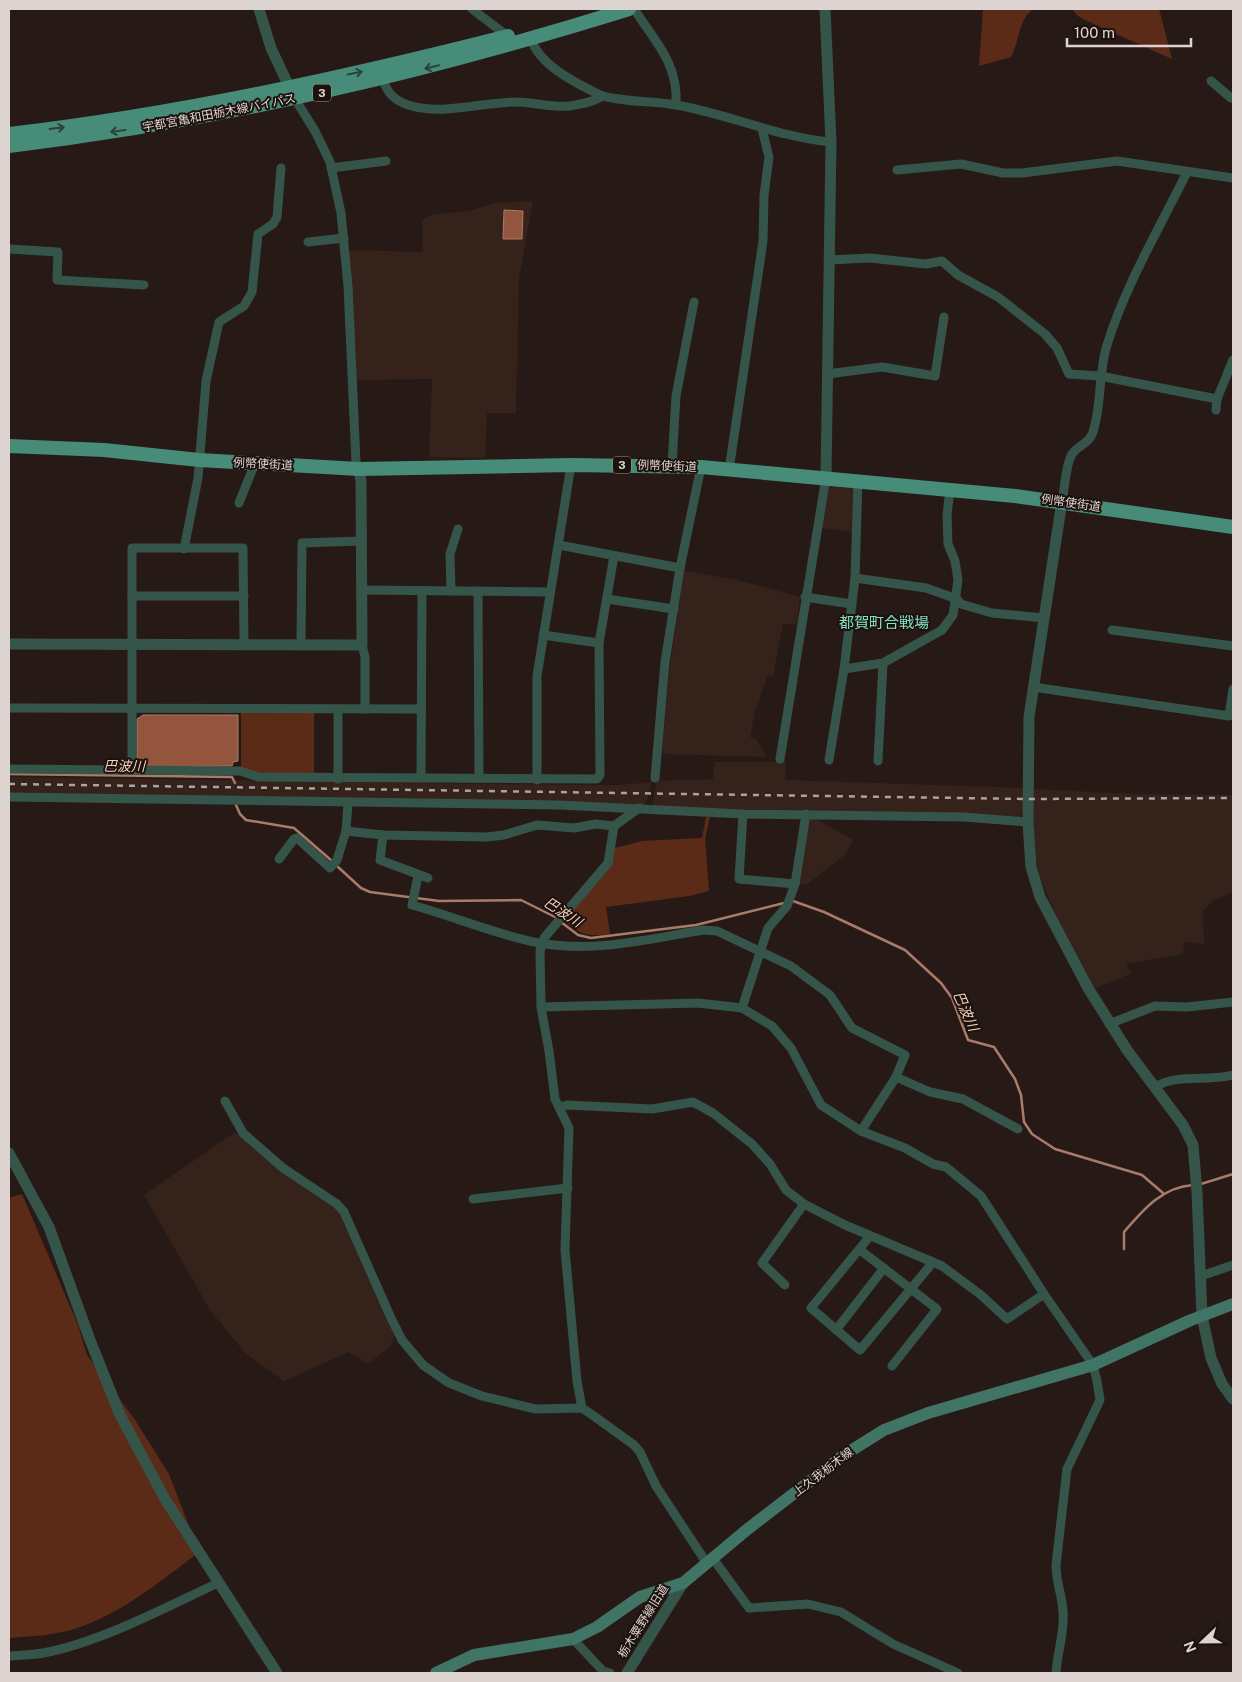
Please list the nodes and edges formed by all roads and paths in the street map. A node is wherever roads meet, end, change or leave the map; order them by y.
1 (259, 9) edge
2 (472, 9) edge
3 (629, 9) edge
4 (634, 9) edge
5 (825, 9) edge
6 (531, 39) junction
7 (511, 40) junction
8 (383, 79) junction
9 (1212, 81) dead end
10 (292, 93) junction
11 (602, 96) junction
12 (1231, 98) dead end
13 (676, 105) junction
14 (762, 129) junction
15 (9, 134) edge
16 (831, 142) junction
17 (9, 146) edge
18 (386, 161) dead end
19 (281, 168) dead end
20 (331, 168) junction
21 (897, 170) dead end
22 (1187, 172) junction
23 (1233, 178) edge
24 (344, 238) junction
25 (308, 242) dead end
26 (9, 249) edge
27 (829, 260) junction
28 (144, 285) dead end
29 (694, 302) dead end
30 (944, 317) dead end
31 (1233, 360) edge
32 (828, 374) junction
33 (1100, 376) junction
34 (1217, 400) junction
35 (1216, 410) dead end
36 (9, 446) edge
37 (199, 460) junction
38 (255, 463) junction
39 (571, 464) junction
40 (672, 466) junction
41 (701, 467) junction
42 (359, 469) junction
43 (729, 470) junction
44 (826, 477) junction
45 (858, 480) junction
46 (950, 490) junction
47 (1062, 502) junction
48 (239, 503) dead end
49 (1233, 527) edge
50 (458, 529) dead end
51 (362, 541) junction
52 (559, 545) junction
53 (184, 548) junction
54 (614, 556) junction
55 (680, 568) junction
56 (855, 578) junction
57 (361, 590) junction
58 (422, 591) junction
59 (451, 591) junction
60 (478, 591) junction
61 (549, 592) junction
62 (132, 596) junction
63 (244, 596) junction
64 (805, 597) junction
65 (606, 599) junction
66 (957, 599) junction
67 (852, 604) junction
68 (674, 609) junction
69 (1044, 618) junction
70 (1112, 630) dead end
71 (543, 635) junction
72 (599, 643) junction
73 (9, 644) edge
74 (132, 644) junction
75 (244, 645) junction
76 (301, 645) junction
77 (362, 645) junction
78 (1233, 646) edge
79 (883, 663) junction
80 (844, 669) junction
81 (1033, 687) junction
82 (1233, 689) edge
83 (9, 708) edge
84 (365, 708) junction
85 (132, 709) junction
86 (338, 709) junction
87 (421, 710) junction
88 (780, 759) dead end
89 (829, 760) dead end
90 (878, 761) dead end
91 (9, 769) edge
92 (132, 770) junction
93 (421, 778) junction
94 (479, 778) junction
95 (655, 778) dead end
96 (338, 779) junction
97 (537, 780) junction
98 (9, 798) edge
99 (348, 802) junction
100 (639, 808) junction
101 (743, 814) junction
102 (806, 814) junction
103 (1028, 822) junction
104 (614, 826) junction
105 (346, 831) junction
106 (383, 835) junction
107 (278, 859) dead end
108 (418, 876) junction
109 (428, 878) dead end
110 (795, 884) junction
111 (541, 943) junction
112 (760, 950) junction
113 (1233, 1002) edge
114 (541, 1007) junction
115 (742, 1008) junction
116 (1109, 1024) junction
117 (1233, 1075) edge
118 (896, 1077) junction
119 (1155, 1087) junction
120 (226, 1101) dead end
121 (559, 1107) junction
122 (1018, 1130) dead end
123 (861, 1131) junction
124 (9, 1153) edge
125 (568, 1188) junction
126 (473, 1199) dead end
127 (804, 1204) junction
128 (870, 1236) junction
129 (860, 1250) junction
130 (931, 1261) junction
131 (1233, 1265) edge
132 (884, 1268) junction
133 (1202, 1276) junction
134 (786, 1285) dead end
135 (910, 1289) junction
136 (1044, 1294) junction
137 (1233, 1304) edge
138 (1202, 1316) junction
139 (836, 1330) junction
140 (1092, 1365) junction
141 (892, 1366) dead end
142 (1233, 1399) edge
143 (582, 1408) junction
144 (710, 1560) junction
145 (218, 1583) junction
146 (683, 1583) junction
147 (572, 1639) junction
148 (9, 1656) edge
149 (277, 1673) edge
150 (436, 1673) edge
151 (610, 1673) edge
152 (627, 1673) edge
153 (958, 1673) edge
154 (1056, 1673) edge

1 - 10 street
2 - 7 street
3 - 6 main road, 宇都宮亀和田栃木線バイパス / 3
3 - 7 main road, 宇都宮亀和田栃木線バイパス / 3
4 - 13 street
5 - 16 street
6 - 7 main road, 宇都宮亀和田栃木線バイパス / 3
6 - 11 street
7 -> 8 main road, 宇都宮亀和田栃木線バイパス / 3
10 -> 7 main road, 宇都宮亀和田栃木線バイパス / 3
8 - 10 main road, 宇都宮亀和田栃木線バイパス / 3
8 - 11 street
9 - 12 street
15 -> 10 main road, 宇都宮亀和田栃木線バイパス / 3
10 -> 17 main road, 宇都宮亀和田栃木線バイパス / 3
10 - 20 street
11 - 13 street
13 - 14 street
14 - 16 street
14 - 43 street
16 - 27 street
18 - 20 street
19 - 37 street
20 - 24 street
21 - 22 street
22 - 23 street
22 - 33 street
24 - 25 street
24 - 42 street
26 - 28 street
27 - 32 street
27 - 33 street
29 - 40 street
30 - 32 street
31 - 34 street
32 - 44 street
33 - 34 street
33 - 47 street
34 - 35 street
36 - 37 main road, 例幣使街道 / 3
37 - 38 main road, 例幣使街道 / 3
37 - 53 street
38 - 42 main road, 例幣使街道 / 3
38 - 48 street
39 - 40 main road, 例幣使街道 / 3
39 - 42 main road, 例幣使街道 / 3
39 - 52 street
40 - 41 main road, 例幣使街道 / 3
41 - 43 main road, 例幣使街道 / 3
41 - 55 street
42 - 51 street
43 - 44 main road, 例幣使街道 / 3
44 - 45 main road, 例幣使街道 / 3
44 - 64 street
45 - 46 main road, 例幣使街道 / 3
45 - 56 street
46 - 47 main road, 例幣使街道 / 3
46 - 66 street
47 - 49 main road, 例幣使街道 / 3
47 - 69 street
50 - 59 street
51 - 57 street
51 - 76 street
52 - 54 street
52 - 61 street
53 - 62 street
53 - 63 street
54 - 55 street
54 - 65 street
55 - 68 street
56 - 66 street
56 - 67 street
57 - 58 street
57 - 77 street
58 - 59 street
58 - 87 street
59 - 60 street
60 - 61 street
60 - 94 street
61 - 71 street
62 - 63 street
62 - 74 street
63 - 75 street
64 - 67 street
64 - 88 street
65 - 68 street
65 - 72 street
66 - 69 street
66 - 79 street
67 - 80 street
68 - 95 street
69 - 81 street
70 - 78 street
71 - 72 street
71 - 97 street
72 - 97 street
73 - 74 street
74 - 75 street
74 - 85 street
75 - 76 street
76 - 77 street
77 - 84 street
79 - 80 street
79 - 90 street
80 - 89 street
81 - 82 street
81 - 103 street
83 - 85 street
84 - 86 street
84 - 87 street
85 - 86 street
85 - 92 street
86 - 96 street
87 - 93 street
91 - 92 street
92 - 96 street
93 - 94 street
93 - 96 street
94 - 97 street
98 - 99 street
99 - 100 street
99 - 105 street
100 - 101 street
100 - 104 street
101 - 102 street
101 - 110 street
102 - 103 street
102 - 110 street
103 - 116 street
104 - 106 street
104 - 111 street
105 - 106 street
105 - 107 street
106 - 108 street
108 - 109 street
108 - 111 street
110 - 112 street
111 - 112 street
111 - 114 street
112 - 115 street
112 - 118 street
113 - 116 street
114 - 115 street
114 - 121 street
115 - 123 street
116 - 119 street
117 - 119 street
118 - 122 street
118 - 123 street
119 - 133 street
120 - 143 street
121 - 125 street
121 - 127 street
123 - 136 street
124 - 145 street
125 - 126 street
125 - 143 street
127 - 128 street
127 - 134 street
128 - 129 street
128 - 130 street
129 - 132 street
129 - 139 street
130 - 135 street
130 - 136 street
131 - 133 street
132 - 135 street
132 - 139 street
133 - 138 street
135 - 139 street
135 - 141 street
136 - 140 street
137 - 138 main road, 上久我栃木線
138 - 140 main road, 上久我栃木線
138 - 142 street
140 - 144 main road, 上久我栃木線
140 - 154 street
143 - 144 street
144 - 146 main road, 上久我栃木線
144 - 153 street
145 - 148 street
145 - 149 street
146 - 147 main road, 上久我栃木線
146 - 152 street, 栃木粟野線旧道
147 - 150 main road, 上久我栃木線
147 - 151 street

